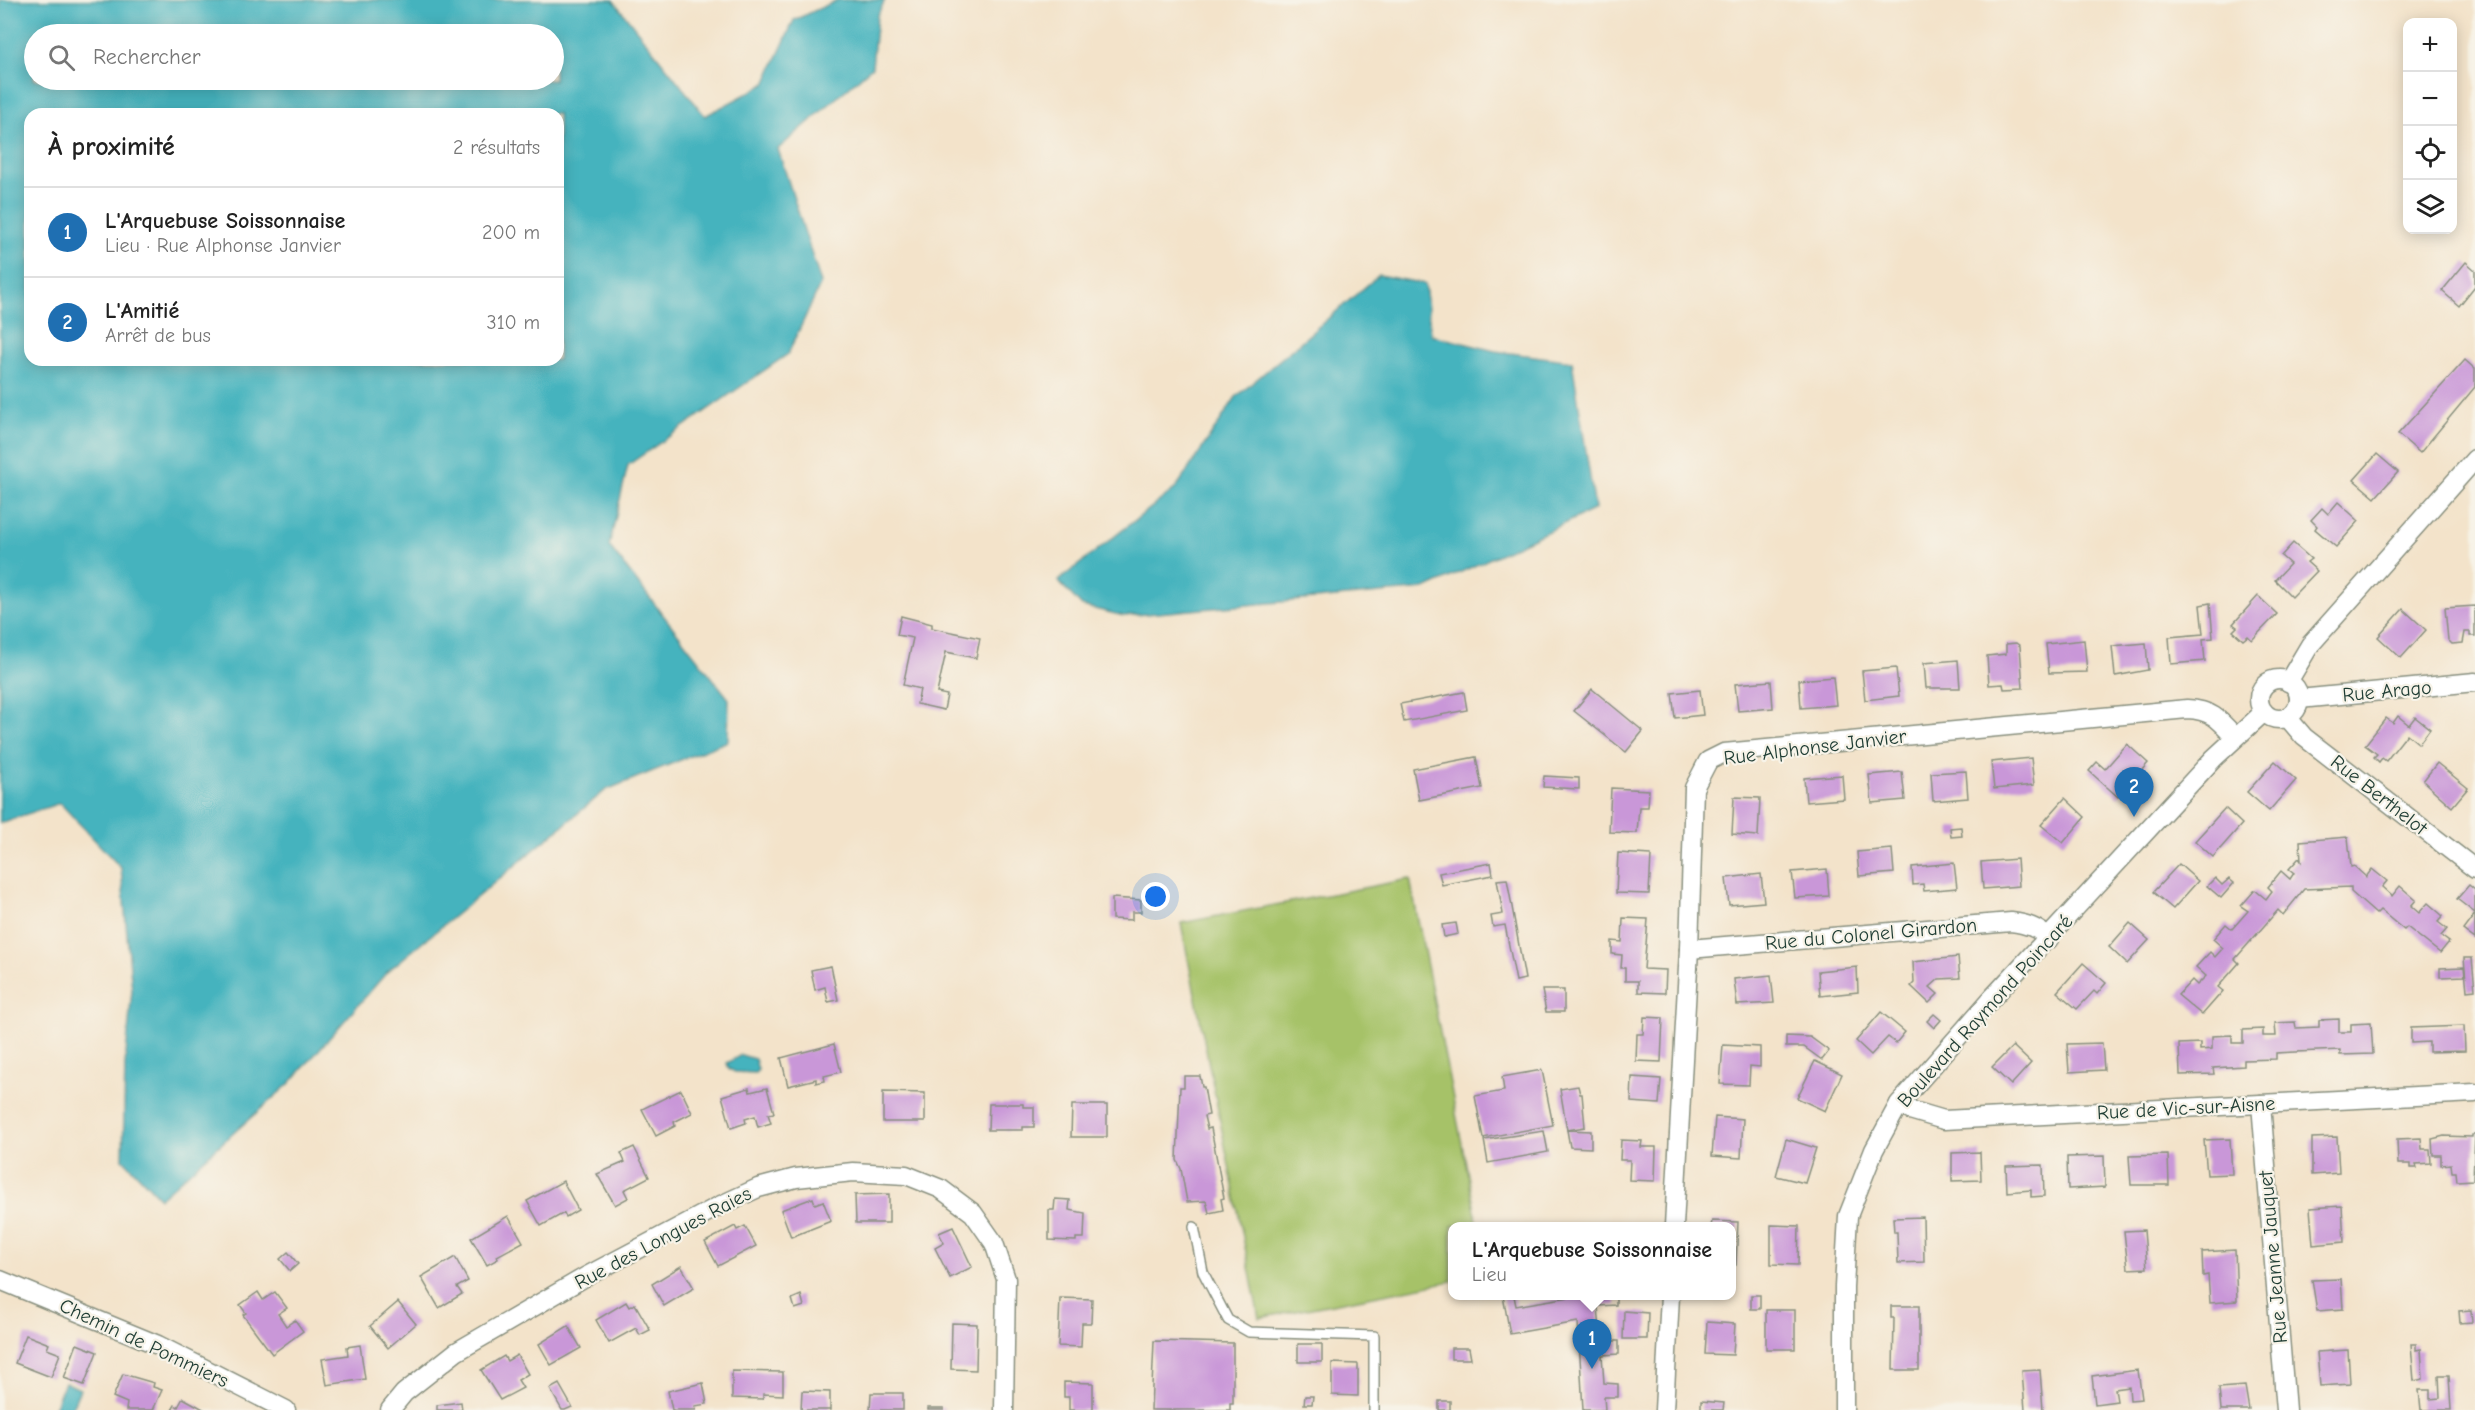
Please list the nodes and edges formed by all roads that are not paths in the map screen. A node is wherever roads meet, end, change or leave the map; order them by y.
1 (2475, 459) edge
2 (2288, 682) junction
3 (2475, 682) edge
4 (2299, 699) junction
5 (2264, 712) junction
6 (2287, 717) junction
7 (2235, 737) junction
8 (2475, 869) edge
9 (2049, 939) junction
10 (1689, 949) junction
11 (2475, 1093) edge
12 (1899, 1104) junction
13 (2260, 1104) junction
14 (1674, 1222) edge
15 (1194, 1227) dead end
16 (0, 1280) edge
17 (1670, 1300) edge
18 (286, 1410) edge
19 (390, 1410) edge
20 (1004, 1410) edge
21 (1374, 1410) edge
22 (1664, 1410) edge
23 (1844, 1410) edge
24 (2286, 1410) edge

1 - 2 street
2 - 4 street
2 - 5 street
3 - 4 street, Rue Arago
4 - 6 street
5 - 6 street
5 - 7 street, Boulevard Raymond Poincaré
6 - 8 street, Rue Berthelot
7 - 9 street, Boulevard Raymond Poincaré
7 - 10 street, Rue Alphonse Janvier
9 - 10 street, Rue du Colonel Girardon
9 - 12 street, Boulevard Raymond Poincaré
10 - 14 street, Rue Alphonse Janvier
11 - 13 street, Rue de Vic-sur-Aisne
12 - 13 street, Rue de Vic-sur-Aisne
12 - 23 street, Boulevard Raymond Poincaré
13 - 24 street, Rue Jeanne Jauquet
15 - 21 lane
16 - 18 street, Chemin de Pommiers
17 - 22 street
19 - 20 street, Rue des Longues Raies

